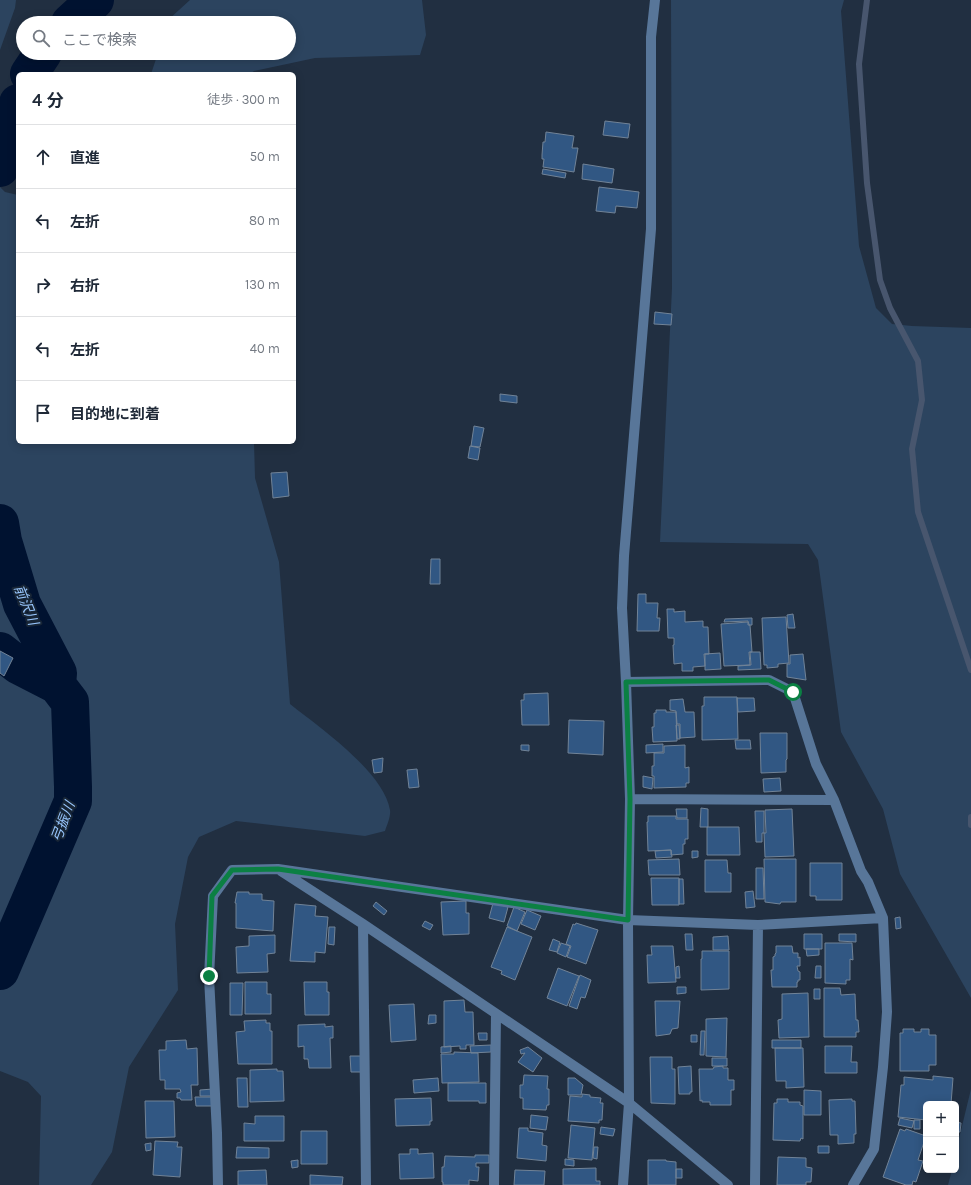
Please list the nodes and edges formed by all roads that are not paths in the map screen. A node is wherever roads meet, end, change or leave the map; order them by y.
1 (655, 0) edge
2 (626, 682) junction
3 (630, 799) junction
4 (834, 800) junction
5 (278, 869) junction
6 (883, 918) junction
7 (628, 920) junction
8 (363, 924) junction
9 (758, 925) junction
10 (496, 1014) junction
11 (629, 1103) junction
12 (218, 1185) edge
13 (366, 1185) edge
14 (494, 1185) edge
15 (623, 1185) edge
16 (728, 1185) edge
17 (755, 1185) edge
18 (853, 1185) edge

1 - 2 street
2 - 3 street
2 - 4 street
3 - 4 street
3 - 7 street
4 - 6 street
5 - 7 street
5 - 8 street
5 - 12 street
6 - 9 street
6 - 18 street
7 - 9 street
7 - 11 street
8 - 10 street
8 - 13 street
9 - 17 street
10 - 11 street
10 - 14 street
11 - 15 street
11 - 16 street

